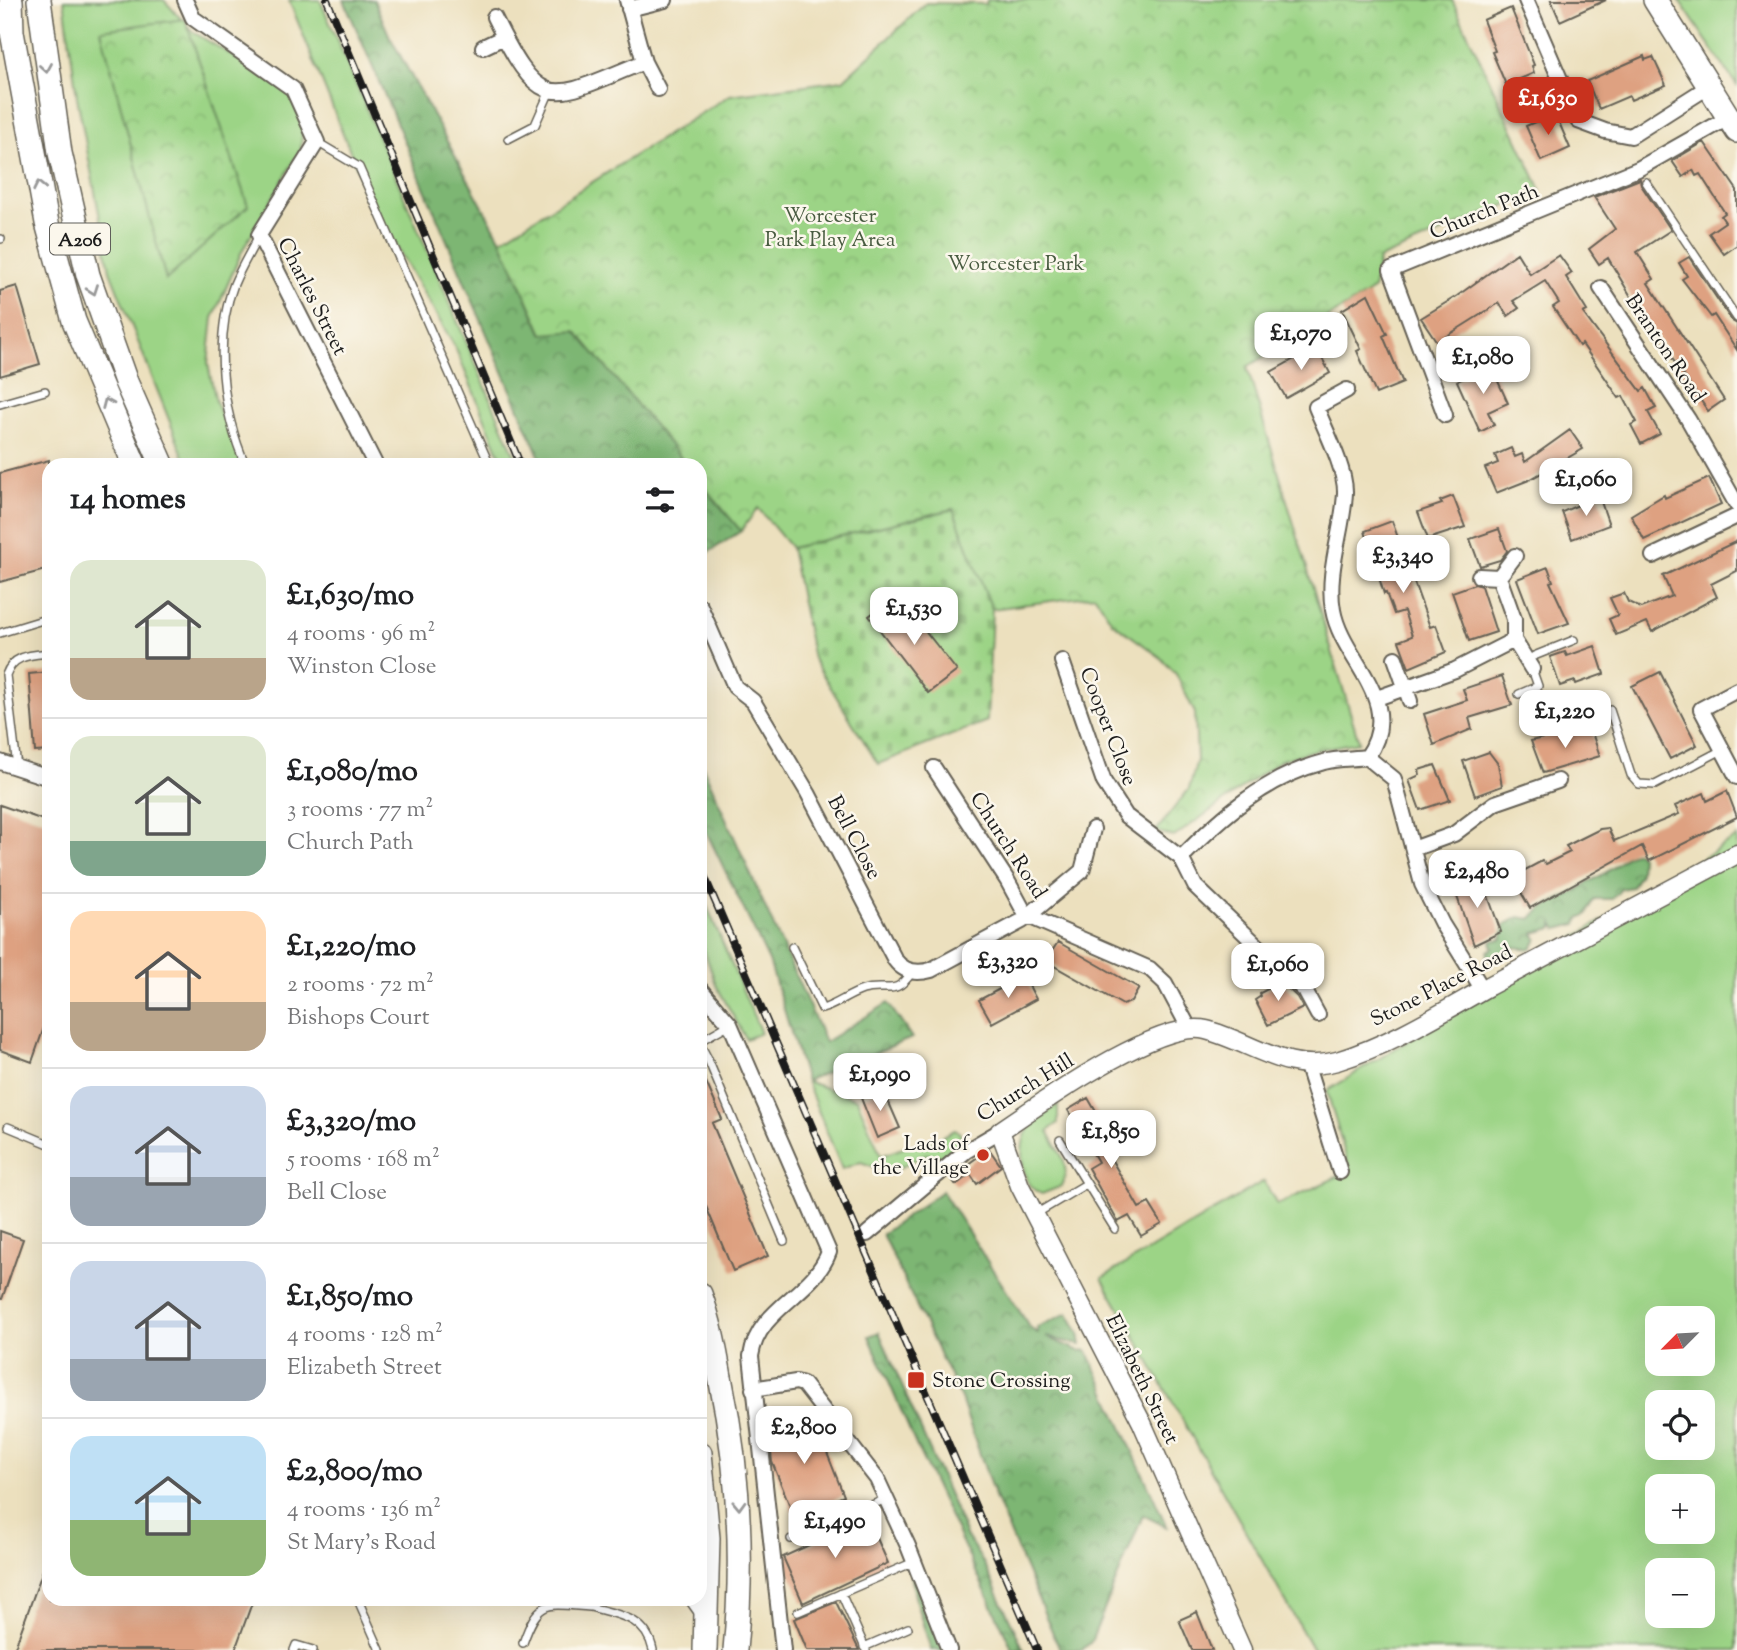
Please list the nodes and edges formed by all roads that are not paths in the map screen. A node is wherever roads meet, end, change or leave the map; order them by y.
1 (11, 0) edge
2 (39, 0) edge
3 (185, 0) edge
4 (665, 0) edge
5 (1526, 0) edge
6 (1655, 0) edge
7 (628, 4) edge
8 (494, 17) dead end
9 (504, 37) junction
10 (483, 47) dead end
11 (644, 62) junction
12 (1708, 87) junction
13 (658, 89) dead end
14 (549, 93) junction
15 (1732, 125) edge
16 (508, 139) dead end
17 (317, 142) junction
18 (1646, 181) dead end
19 (259, 234) junction
20 (1601, 288) dead end
21 (1737, 318) edge
22 (1347, 390) dead end
23 (45, 391) dead end
24 (0, 404) edge
25 (1445, 415) dead end
26 (132, 458) edge
27 (160, 458) edge
28 (244, 458) edge
29 (372, 458) edge
30 (486, 458) edge
31 (1737, 505) edge
32 (1737, 516) edge
33 (1514, 556) dead end
34 (1653, 556) dead end
35 (1479, 576) dead end
36 (1499, 577) junction
37 (42, 620) edge
38 (707, 622) edge
39 (0, 633) edge
40 (1514, 640) junction
41 (1574, 640) dead end
42 (42, 654) edge
43 (1395, 659) dead end
44 (1062, 661) dead end
45 (1531, 661) junction
46 (1737, 690) edge
47 (1407, 694) junction
48 (1519, 694) dead end
49 (1377, 698) junction
50 (1610, 710) dead end
51 (1722, 750) junction
52 (1367, 757) junction
53 (0, 762) edge
54 (17, 768) junction
55 (934, 768) dead end
56 (42, 776) edge
57 (1737, 777) edge
58 (1558, 782) dead end
59 (1093, 829) dead end
60 (1413, 849) junction
61 (1737, 854) edge
62 (1181, 858) junction
63 (1026, 915) junction
64 (792, 947) dead end
65 (913, 971) junction
66 (1483, 990) junction
67 (707, 997) edge
68 (1318, 1015) dead end
69 (730, 1024) junction
70 (1189, 1028) junction
71 (707, 1039) edge
72 (1306, 1063) junction
73 (707, 1066) edge
74 (8, 1127) dead end
75 (1000, 1130) junction
76 (1060, 1140) dead end
77 (42, 1141) edge
78 (1340, 1172) dead end
79 (1086, 1184) junction
80 (1033, 1215) junction
81 (1115, 1229) dead end
82 (867, 1234) dead end
83 (784, 1241) dead end
84 (707, 1312) edge
85 (753, 1389) junction
86 (887, 1499) junction
87 (792, 1539) dead end
88 (914, 1562) junction
89 (841, 1593) junction
90 (362, 1606) edge
91 (552, 1606) edge
92 (599, 1606) edge
93 (693, 1606) edge
94 (706, 1606) edge
95 (798, 1612) dead end
96 (707, 1626) junction
97 (908, 1628) dead end
98 (523, 1643) dead end
99 (865, 1649) edge
100 (294, 1650) edge
101 (313, 1650) edge
102 (380, 1650) edge
103 (653, 1650) edge
104 (705, 1650) edge
105 (735, 1650) edge
106 (783, 1650) edge
107 (948, 1650) edge
108 (1242, 1650) edge

26 -> 1 main road, A206
2 -> 27 main road, A206
3 - 17 street
4 - 7 street
5 - 12 street
6 - 12 main road
7 - 11 street
8 - 9 street
9 - 10 street
9 - 14 street
11 - 13 street
11 - 14 street
12 - 15 main road
14 - 16 lane
15 - 25 street, Church Path
17 - 19 street, Charles Street
17 - 30 lane
18 - 21 lane
19 - 28 lane
19 - 29 street, Charles Street
20 - 31 street, Branton Road
22 - 49 street
23 - 24 lane
32 - 34 street
33 - 36 street
35 - 36 street
36 - 40 street
37 - 39 lane
38 - 65 street, Bell Close
40 - 45 street
40 - 47 street
41 - 45 lane
42 - 54 lane
43 - 47 street
44 - 62 street, Cooper Close
45 - 48 lane
46 - 51 street
47 - 49 street
49 - 52 street
50 - 51 lane
51 - 57 street
52 - 60 street
52 - 62 street
53 - 54 street
54 - 56 street
55 - 63 street, Church Road
58 - 60 street
59 - 63 street
60 - 66 street
61 - 66 street, Stone Place Road
62 - 68 street, Cooper Close
63 - 65 street
63 - 70 street, Church Road
64 - 65 lane
66 - 72 street, Stone Place Road
67 - 69 street
69 - 71 lane
69 - 85 street
70 - 72 street, Stone Place Road
70 - 75 street, Church Hill
72 - 78 street
73 - 83 lane
74 - 77 lane
75 - 80 street, Elizabeth Street
75 - 82 street, Church Hill
76 - 79 lane
79 - 80 lane
79 - 81 lane
80 - 108 street, Elizabeth Street
84 -> 105 main road
85 - 86 street
85 - 106 street
86 - 87 lane
86 - 88 street
88 - 89 lane
88 - 107 street
89 - 95 lane
89 - 99 lane
90 - 102 lane
91 - 98 lane
92 - 103 lane
93 - 96 lane
94 - 96 main road
96 - 104 main road
97 - 99 lane
100 - 101 lane

